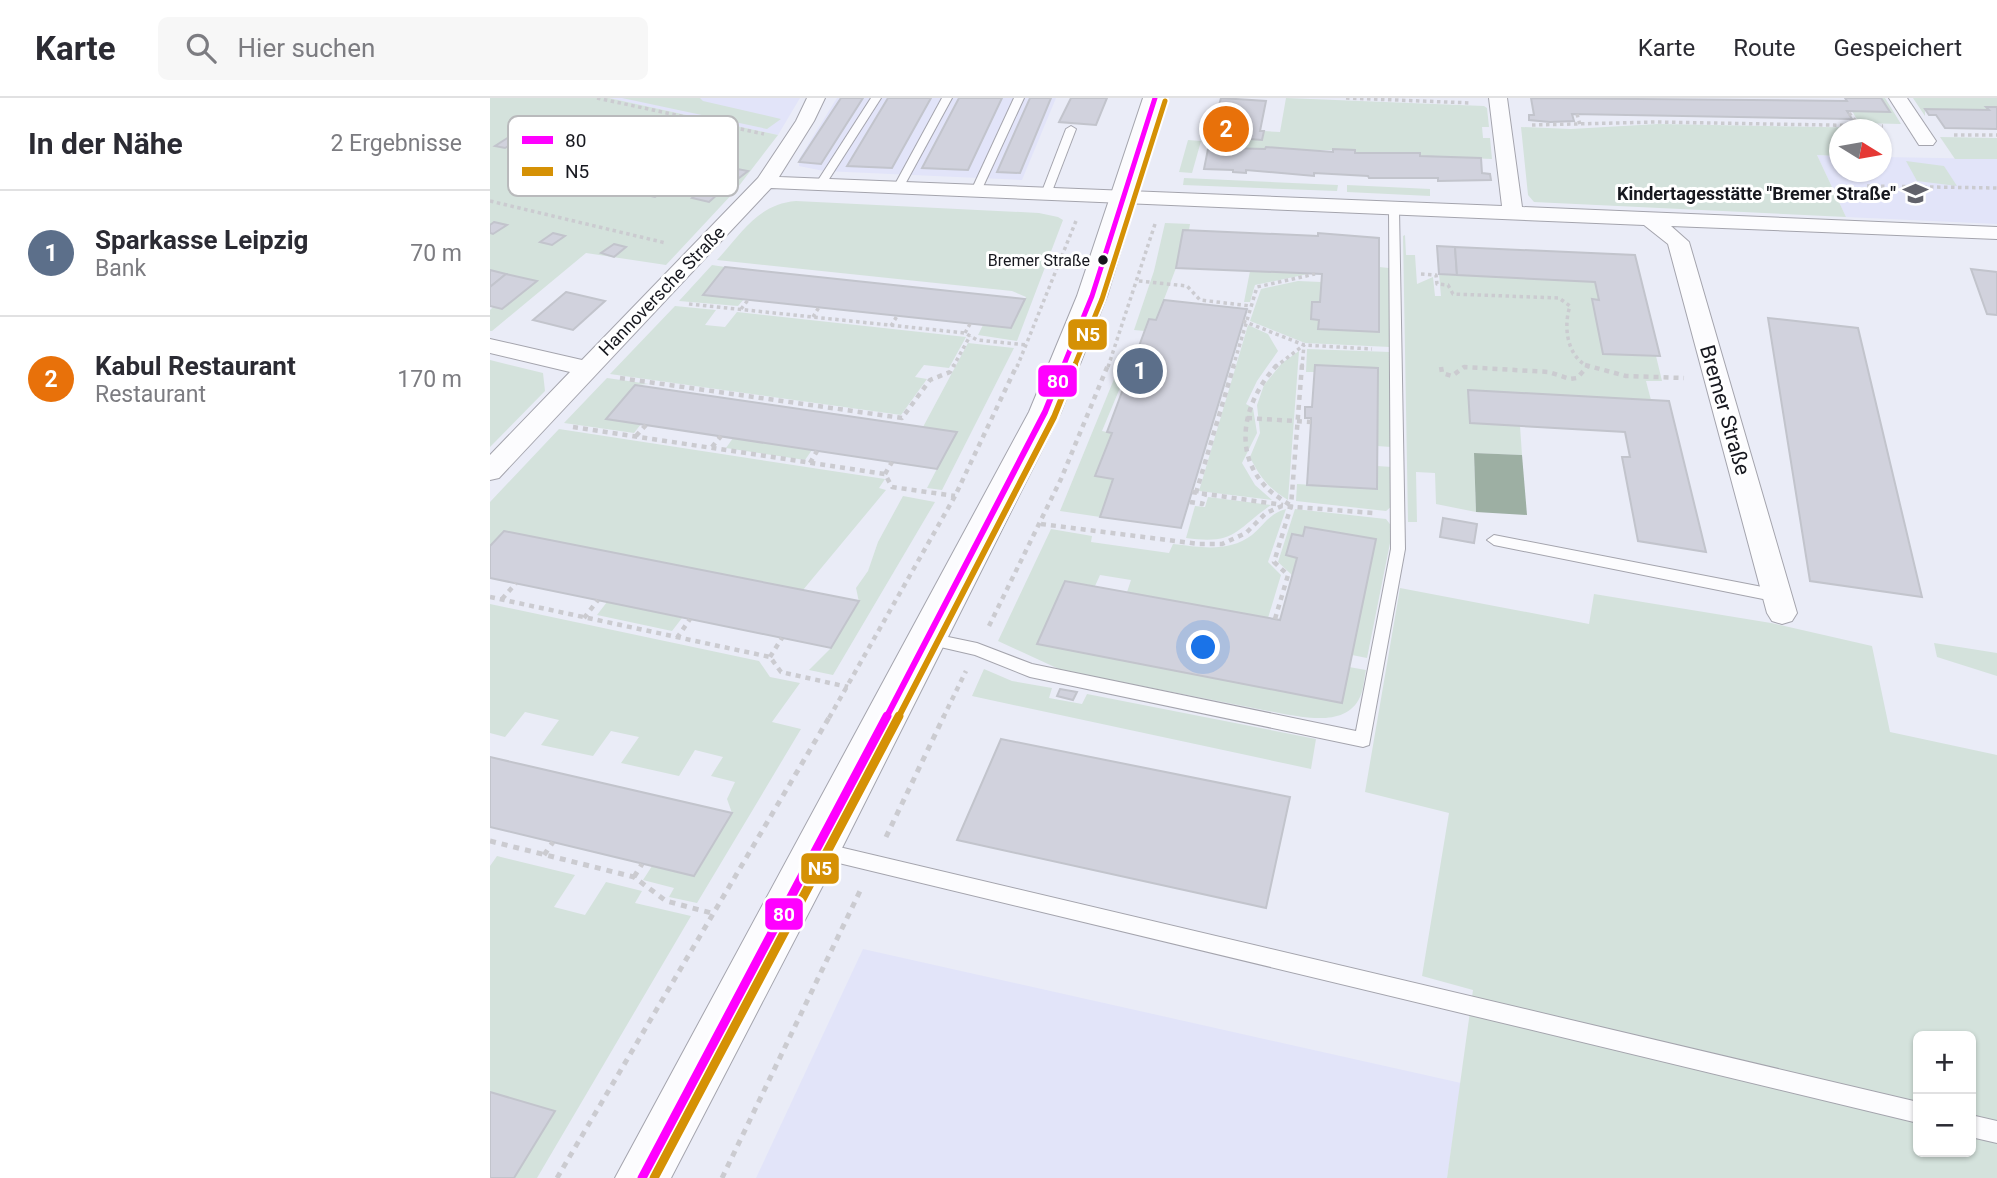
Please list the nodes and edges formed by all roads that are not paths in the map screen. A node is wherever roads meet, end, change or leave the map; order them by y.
1 (816, 98) edge
2 (876, 98) edge
3 (947, 98) edge
4 (1018, 98) edge
5 (1155, 98) edge
6 (1498, 98) edge
7 (1898, 98) edge
8 (1071, 129) dead end
9 (1934, 138) road end
10 (766, 182) junction
11 (820, 185) junction
12 (898, 188) junction
13 (976, 191) junction
14 (1046, 194) junction
15 (1104, 196) junction
16 (1394, 209) junction
17 (1513, 214) junction
18 (1650, 219) junction
19 (1997, 233) edge
20 (490, 346) edge
21 (588, 369) junction
22 (490, 471) edge
23 (1494, 540) dead end
24 (1780, 604) joint
25 (929, 639) junction
26 (818, 850) junction
27 (1913, 1112) edge
28 (1976, 1127) edge
29 (1997, 1132) edge
30 (642, 1178) edge

1 - 10 street, Hannoversche Straße
2 - 11 lane
3 - 12 lane
4 - 13 lane
5 - 15 main road
6 - 17 street
7 - 9 street
8 - 14 lane
10 - 11 street
10 - 21 street, Hannoversche Straße
11 - 12 street
12 - 13 street
13 - 14 street
14 - 15 street
15 - 16 street
15 - 25 main road
16 - 17 street
16 - 25 lane
17 - 18 street
18 - 19 street
18 - 24 street, Bremer Straße
20 - 21 street
21 - 22 street, Hannoversche Straße
23 - 24 lane
25 - 26 main road
26 - 27 lane
26 - 30 main road
28 - 29 lane

